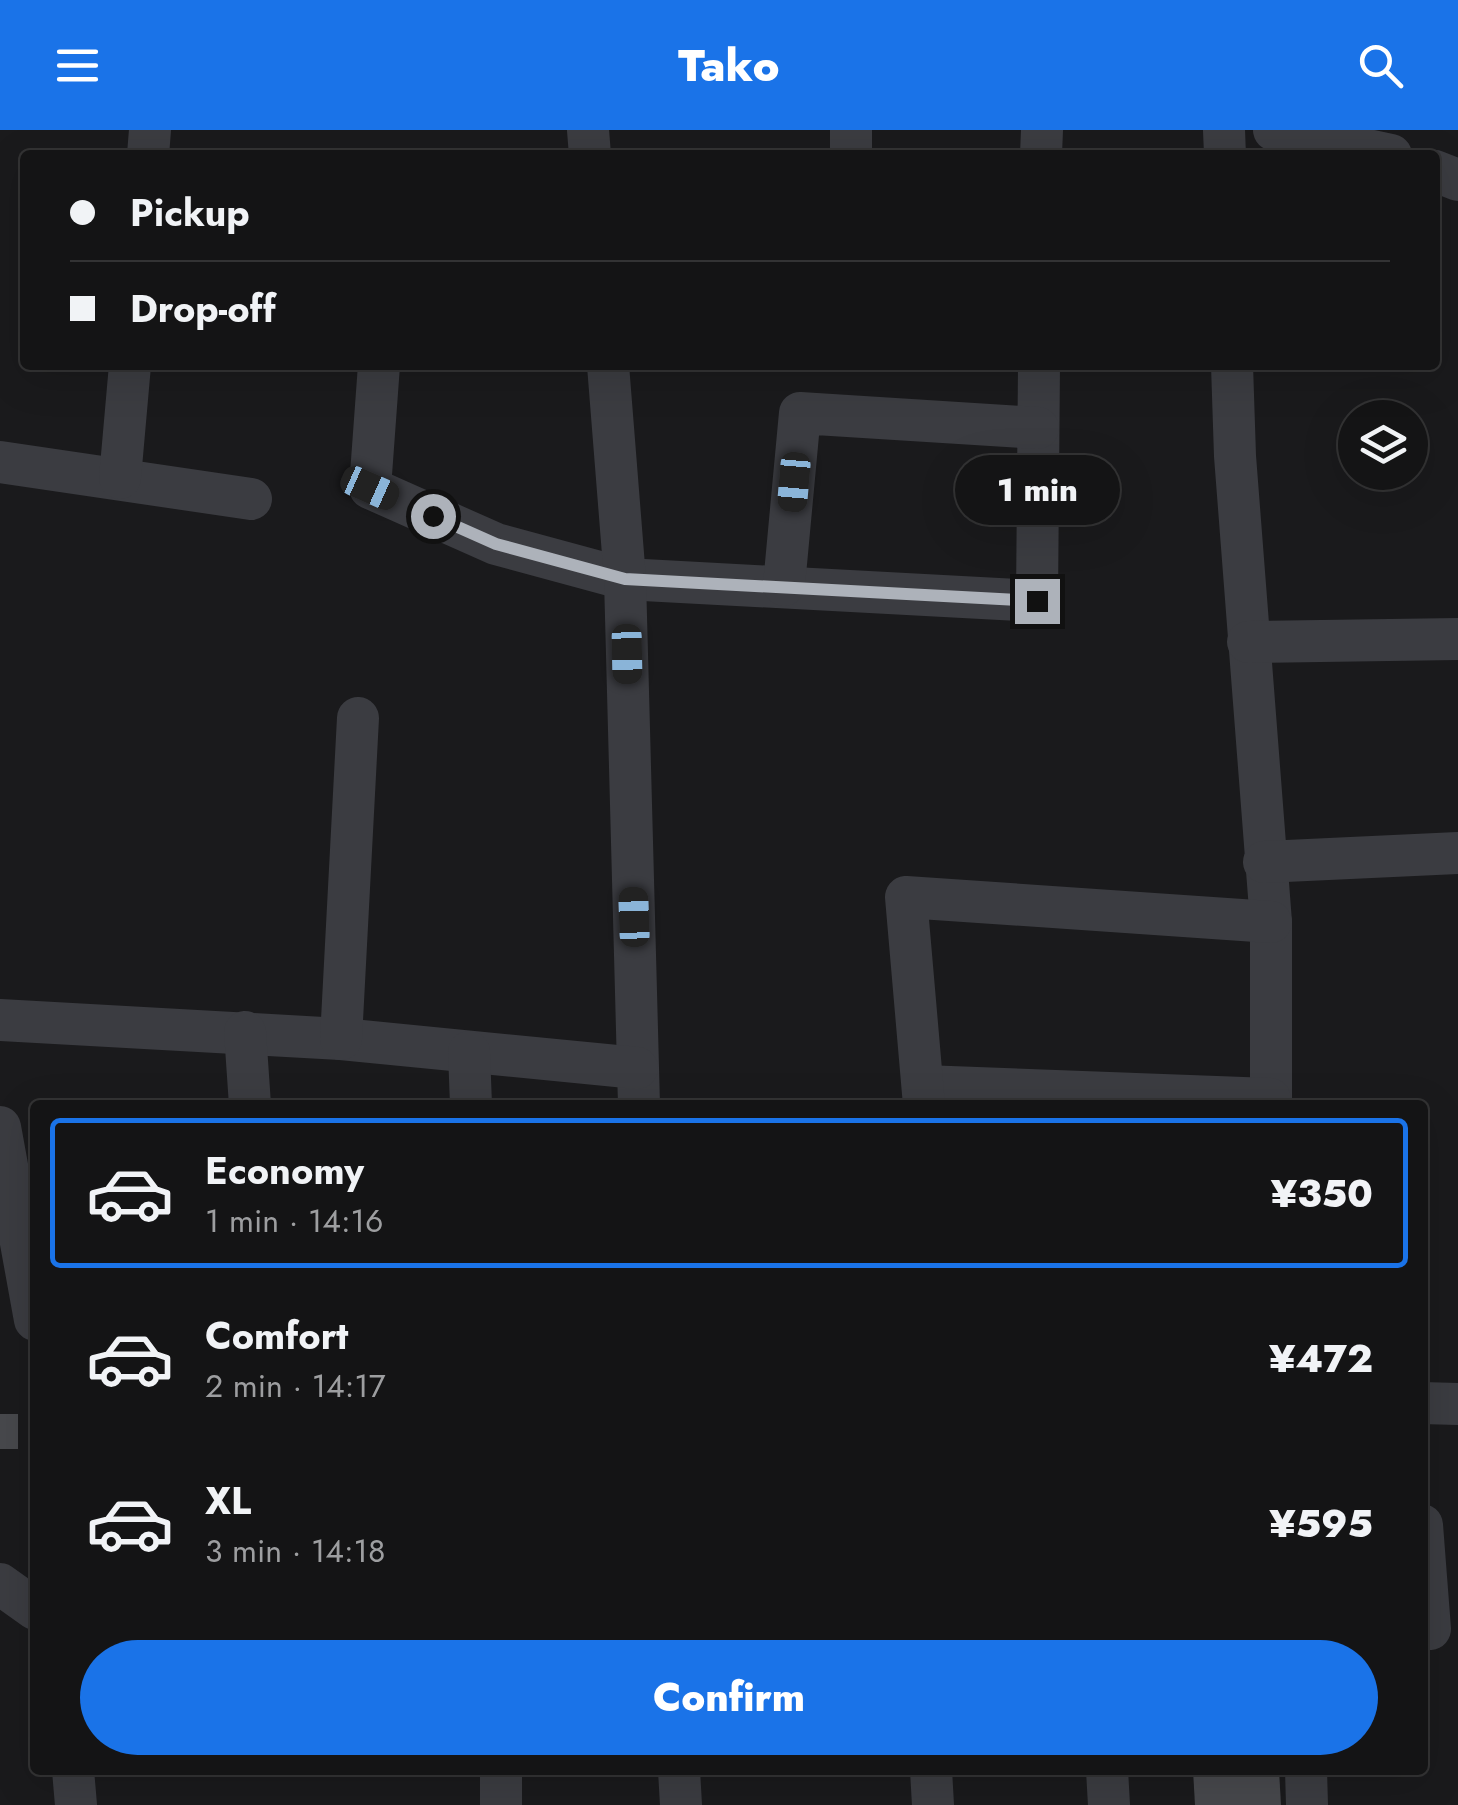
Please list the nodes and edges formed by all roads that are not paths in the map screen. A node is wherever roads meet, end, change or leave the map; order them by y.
1 (1274, 130) edge
2 (1368, 150) edge
3 (130, 370) edge
4 (379, 370) edge
5 (608, 370) edge
6 (1039, 370) edge
7 (1232, 370) edge
8 (1038, 428) junction
9 (0, 462) edge
10 (120, 478) junction
11 (251, 499) dead end
12 (625, 579) junction
13 (784, 586) junction
14 (1458, 639) edge
15 (1248, 642) junction
16 (358, 718) dead end
17 (1458, 853) edge
18 (1264, 862) junction
19 (1270, 922) junction
20 (0, 1020) edge
21 (245, 1032) junction
22 (340, 1039) junction
23 (470, 1052) junction
24 (638, 1086) edge
25 (924, 1096) edge
26 (1087, 1098) edge
27 (250, 1100) edge
28 (471, 1100) edge
29 (1178, 1100) edge
30 (1270, 1100) edge
31 (0, 1128) edge
32 (30, 1293) edge
33 (1428, 1403) edge
34 (1458, 1404) edge
35 (0, 1584) edge
36 (1428, 1603) edge
37 (30, 1605) edge
38 (1430, 1629) dead end
39 (74, 1775) edge
40 (501, 1775) edge
41 (679, 1775) edge
42 (931, 1775) edge
43 (1107, 1775) edge
44 (1306, 1775) edge
45 (76, 1805) edge
46 (501, 1805) edge
47 (681, 1805) edge
48 (933, 1805) edge
49 (1109, 1805) edge
50 (1307, 1805) edge

1 - 2 street
3 - 10 street
4 - 12 street
5 - 12 street
6 - 8 street
7 - 15 street
8 - 13 street
8 - 13 street
9 - 10 street
10 - 11 street
12 - 13 street
12 - 24 street
14 - 15 street
15 - 18 street
16 - 22 street
17 - 18 street
18 - 19 street
19 - 25 street
19 - 30 street
20 - 21 street
21 - 22 street
21 - 27 street
22 - 23 street
23 - 24 street
23 - 28 street
25 - 26 street
26 - 29 street
31 - 32 street
33 - 34 street
35 - 37 street
36 - 38 street
39 - 45 street
40 - 46 street
41 - 47 street
42 - 48 street
43 - 49 street
44 - 50 street

